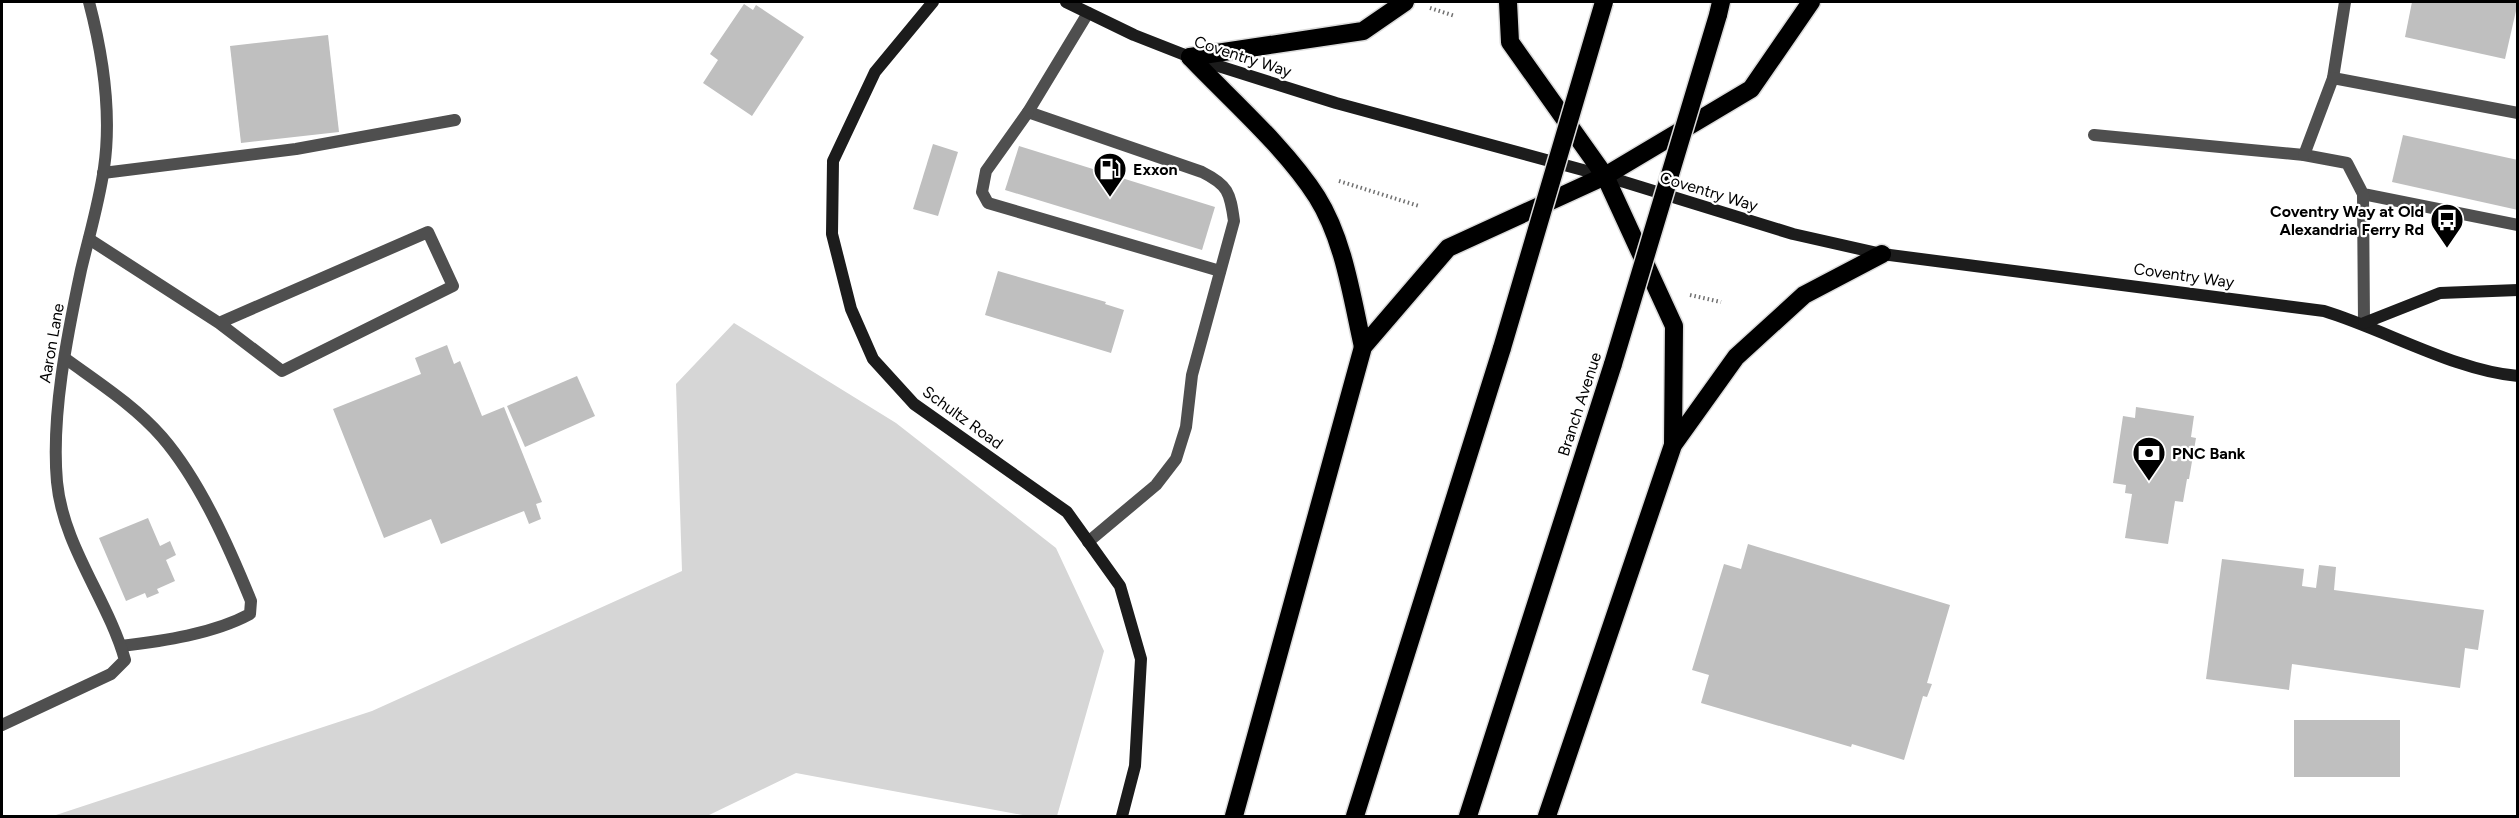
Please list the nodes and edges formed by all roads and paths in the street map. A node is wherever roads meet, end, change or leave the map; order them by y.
1 (89, 2) edge
2 (933, 2) edge
3 (1066, 2) edge
4 (1508, 2) edge
5 (1604, 2) edge
6 (1811, 2) edge
7 (2345, 2) edge
8 (1413, 4) edge
9 (1719, 8) edge
10 (1088, 13) junction
11 (1455, 16) dead end
12 (1190, 57) junction
13 (2333, 78) junction
14 (1028, 112) junction
15 (2517, 113) edge
16 (455, 120) dead end
17 (2094, 135) dead end
18 (2304, 155) junction
19 (103, 173) junction
20 (1605, 176) junction
21 (1335, 180) dead end
22 (2363, 194) junction
23 (1419, 206) dead end
24 (2517, 225) edge
25 (89, 239) junction
26 (1882, 254) junction
27 (1220, 271) junction
28 (2517, 290) edge
29 (1678, 292) dead end
30 (1722, 302) dead end
31 (219, 323) junction
32 (2364, 323) junction
33 (1364, 346) junction
34 (66, 359) junction
35 (2517, 376) edge
36 (1673, 446) junction
37 (1088, 542) junction
38 (121, 646) junction
39 (2, 725) edge
40 (1122, 816) edge
41 (1234, 816) edge
42 (1355, 816) edge
43 (1468, 816) edge
44 (1547, 816) edge

1 - 19 street, Aaron Lane
2 - 37 main road, Schultz Road
3 - 10 main road, Coventry Way
4 - 20 highway
5 - 42 highway, bridge
6 - 20 highway
7 - 13 street
8 - 11 path
8 - 12 highway
9 - 43 highway, Branch Avenue, bridge
10 - 12 main road, Coventry Way
10 - 14 street
12 - 20 main road, Coventry Way
12 - 33 highway
13 - 15 street
13 - 18 street
14 - 27 street
14 - 27 street
16 - 19 street
17 - 18 street
18 - 22 street
19 - 25 street, Aaron Lane
20 - 26 main road, Coventry Way
20 - 33 highway
20 - 36 highway
21 - 23 path
22 - 24 street
22 - 32 street
25 - 31 street
25 - 34 street, Aaron Lane
26 - 32 main road, Coventry Way
26 - 36 highway
27 - 37 street
28 - 32 main road
29 - 30 path
31 - 31 street
32 - 35 main road, Coventry Way
33 - 41 highway
34 - 38 street, Aaron Lane
34 - 38 street
36 - 44 highway
37 - 40 main road, Schultz Road
38 - 39 street

